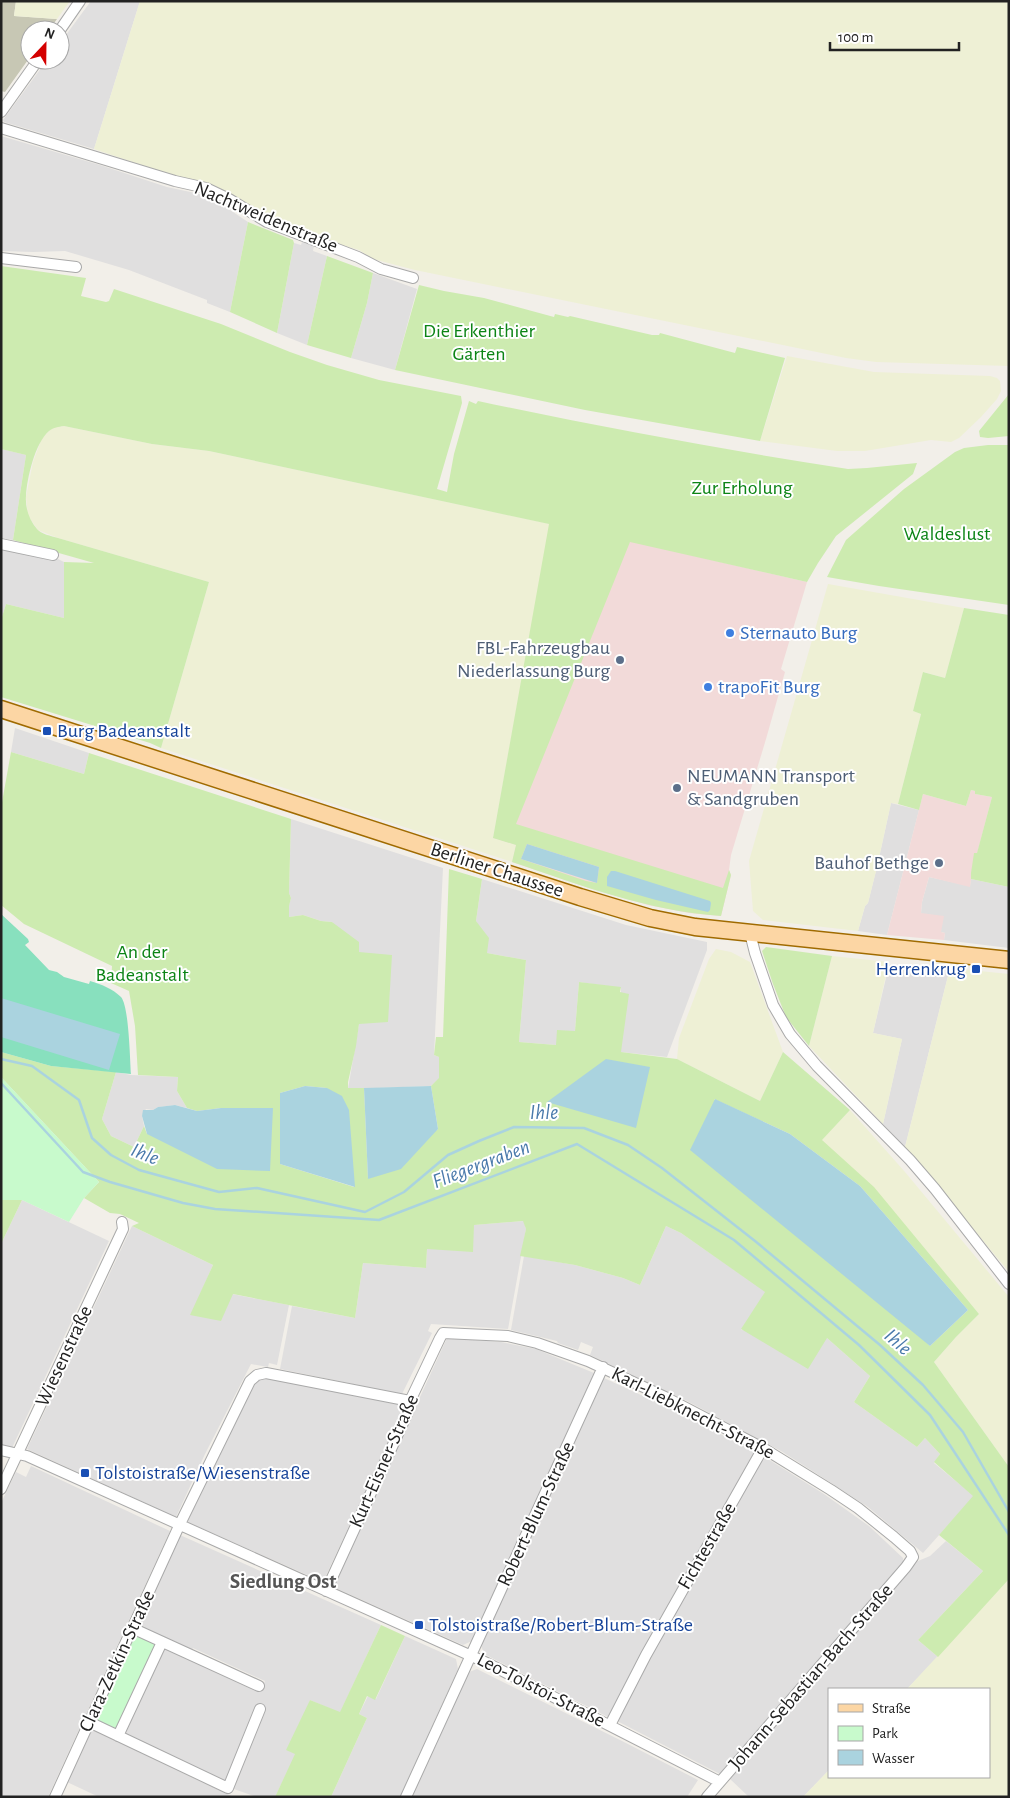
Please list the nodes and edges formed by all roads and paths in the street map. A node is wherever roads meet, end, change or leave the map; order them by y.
1 (80, 1) edge
2 (67, 20) edge
3 (31, 70) edge
4 (1, 112) edge
5 (1, 128) edge
6 (1, 258) edge
7 (76, 268) dead end
8 (413, 278) dead end
9 (1, 544) edge
10 (52, 554) dead end
11 (1, 709) edge
12 (750, 933) junction
13 (1009, 960) edge
14 (122, 1222) dead end
15 (1009, 1284) edge
16 (444, 1333) joint
17 (603, 1367) junction
18 (410, 1402) junction
19 (763, 1448) junction
20 (1, 1450) edge
21 (18, 1454) junction
22 (1, 1489) edge
23 (179, 1526) junction
24 (913, 1557) joint
25 (326, 1591) junction
26 (132, 1628) junction
27 (162, 1642) junction
28 (470, 1655) junction
29 (259, 1686) dead end
30 (260, 1709) dead end
31 (89, 1722) junction
32 (610, 1725) junction
33 (118, 1736) junction
34 (720, 1782) junction
35 (55, 1797) edge
36 (406, 1797) edge
37 (707, 1797) edge

1 - 2 street
3 - 4 street
5 - 8 street, Nachtweidenstraße
6 - 7 street
9 - 10 street
11 - 12 main road, Berliner Chaussee
12 - 13 main road, Berliner Chaussee
12 - 15 street
14 - 21 street, Wiesenstraße
16 - 17 street, Karl-Liebknecht-Straße
16 - 18 street, Kurt-Eisner-Straße
17 - 19 street, Karl-Liebknecht-Straße
17 - 28 street, Robert-Blum-Straße
18 - 23 street, Clara-Zetkin-Straße
18 - 25 street, Kurt-Eisner-Straße
19 - 24 street, Karl-Liebknecht-Straße
19 - 32 street, Fichtestraße
20 - 21 street, Leo-Tolstoi-Straße
21 - 22 street, Wiesenstraße
21 - 23 street, Leo-Tolstoi-Straße
23 - 25 street, Leo-Tolstoi-Straße
23 - 26 street, Clara-Zetkin-Straße
24 - 34 street, Johann-Sebastian-Bach-Straße
25 - 28 street, Leo-Tolstoi-Straße
26 - 27 street
26 - 31 street, Clara-Zetkin-Straße
27 - 29 street
27 - 33 street, Clara-Zetkin-Straße
28 - 32 street, Leo-Tolstoi-Straße
28 - 36 street, Robert-Blum-Straße
30 - 33 street
31 - 33 street
31 - 35 street, Clara-Zetkin-Straße
32 - 34 street, Leo-Tolstoi-Straße
34 - 37 street, Johann-Sebastian-Bach-Straße

